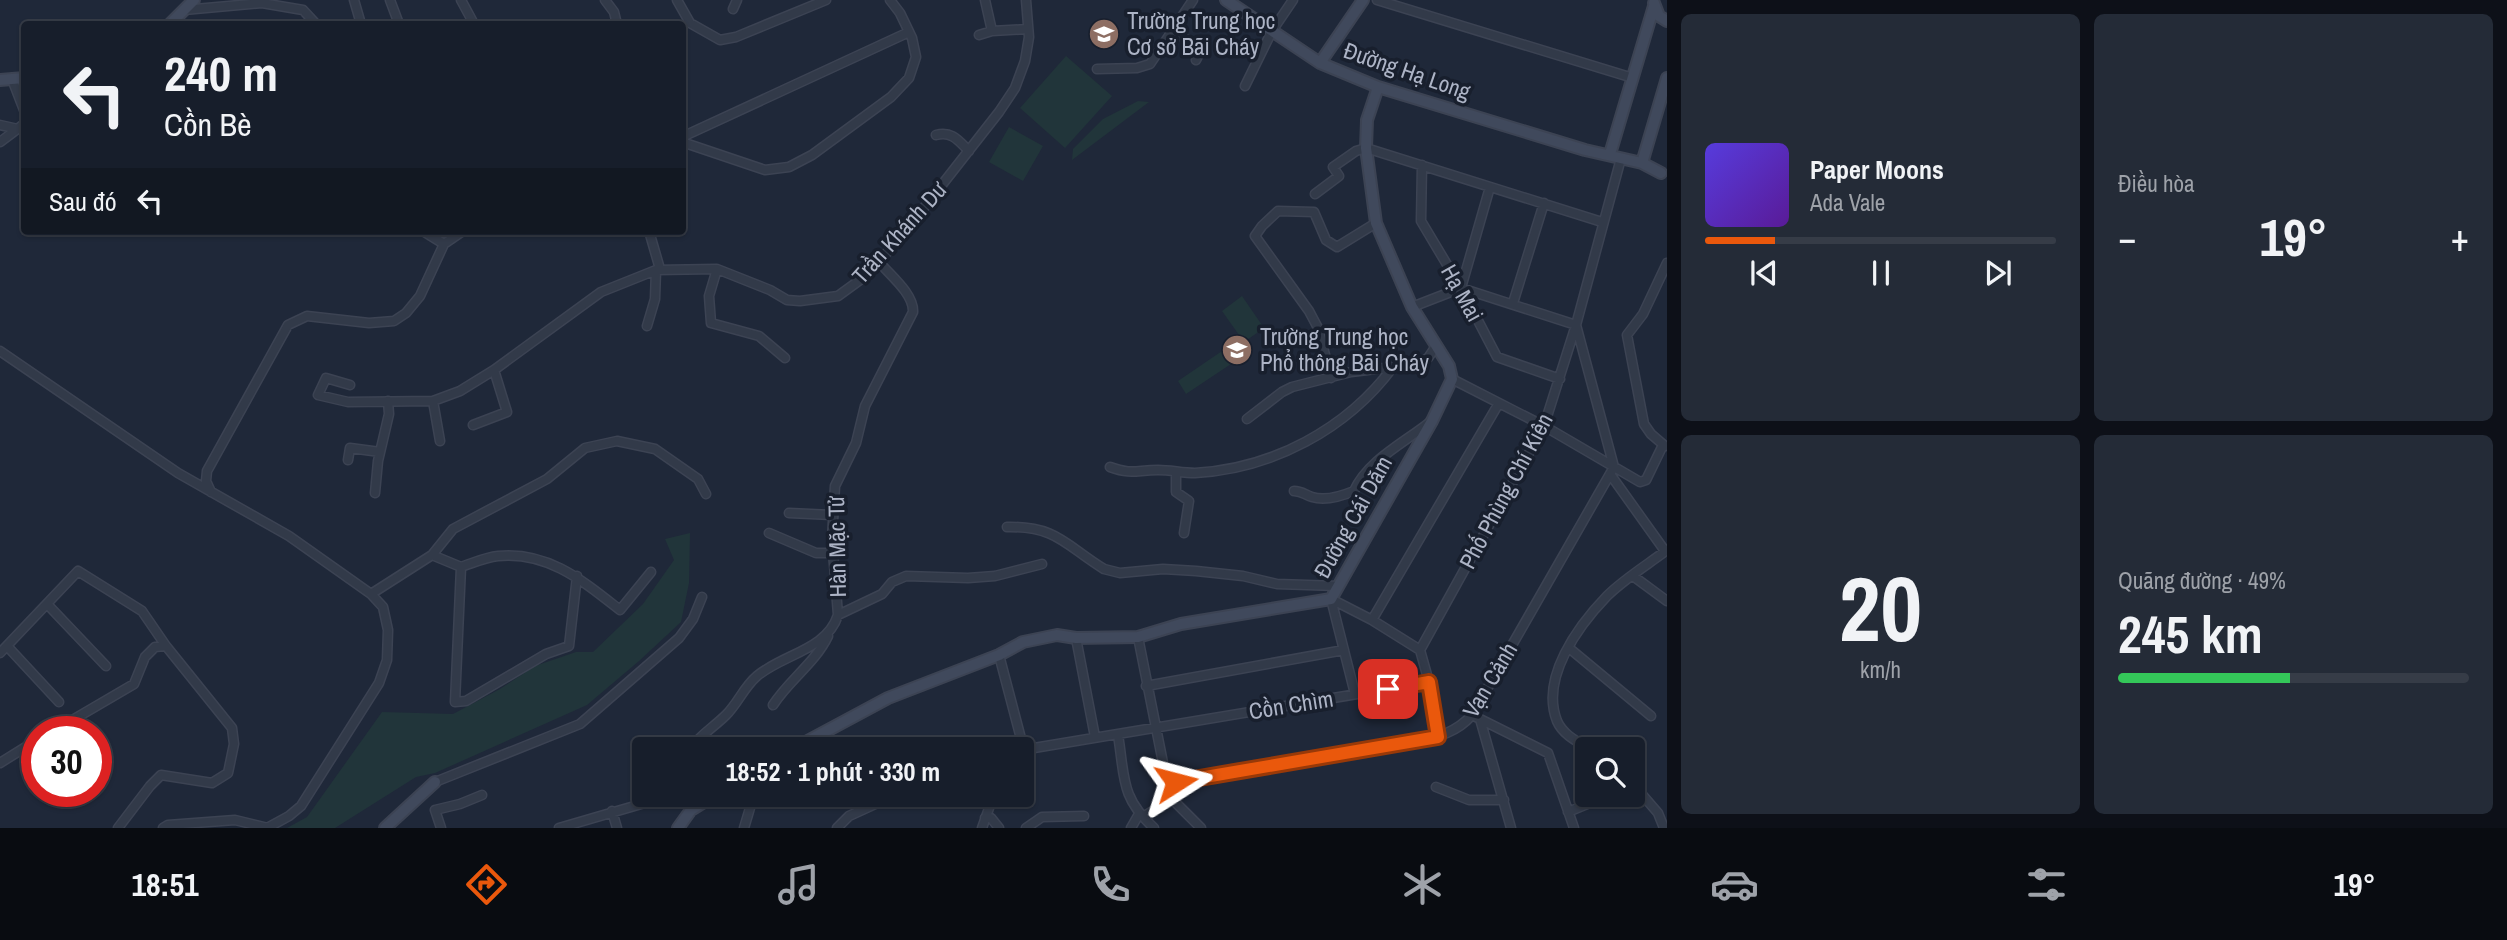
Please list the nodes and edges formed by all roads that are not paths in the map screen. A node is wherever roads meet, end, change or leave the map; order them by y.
1 (194, 0) edge
2 (354, 0) edge
3 (390, 0) edge
4 (461, 0) edge
5 (605, 0) edge
6 (677, 0) edge
7 (826, 0) edge
8 (890, 0) edge
9 (985, 0) edge
10 (1026, 0) edge
11 (1193, 0) edge
12 (1226, 0) edge
13 (1293, 0) edge
14 (1363, 0) edge
15 (1377, 0) edge
16 (1654, 2) edge
17 (184, 10) junction
18 (173, 21) edge
19 (313, 21) edge
20 (360, 21) edge
21 (398, 21) edge
22 (472, 21) edge
23 (616, 21) edge
24 (1667, 21) edge
25 (1028, 29) junction
26 (992, 31) junction
27 (1172, 31) junction
28 (1272, 31) junction
29 (909, 32) junction
30 (979, 35) dead end
31 (1196, 60) dead end
32 (1320, 63) junction
33 (1097, 69) dead end
34 (21, 78) edge
35 (1633, 78) junction
36 (12, 79) junction
37 (0, 80) edge
38 (1666, 84) edge
39 (1245, 86) dead end
40 (1378, 87) junction
41 (21, 102) edge
42 (0, 125) edge
43 (21, 126) edge
44 (936, 135) dead end
45 (686, 138) edge
46 (686, 141) edge
47 (0, 142) edge
48 (1366, 148) junction
49 (1589, 150) junction
50 (969, 151) junction
51 (1610, 154) junction
52 (1620, 162) junction
53 (1642, 163) junction
54 (1422, 165) junction
55 (1664, 174) edge
56 (1490, 187) junction
57 (1315, 194) dead end
58 (1544, 203) junction
59 (1602, 222) junction
60 (1376, 223) junction
61 (429, 235) edge
62 (457, 235) edge
63 (650, 235) edge
64 (444, 244) junction
65 (878, 262) junction
66 (1667, 263) edge
67 (658, 269) junction
68 (717, 270) junction
69 (1461, 288) junction
70 (1513, 303) junction
71 (1412, 307) junction
72 (1576, 325) junction
73 (647, 326) dead end
74 (1436, 346) junction
75 (0, 351) edge
76 (785, 358) dead end
77 (1393, 367) junction
78 (494, 370) junction
79 (1331, 378) junction
80 (1452, 379) junction
81 (1560, 379) junction
82 (350, 385) dead end
83 (388, 401) junction
84 (433, 401) junction
85 (1499, 402) junction
86 (1247, 419) dead end
87 (1432, 421) junction
88 (473, 425) dead end
89 (1544, 426) junction
90 (440, 441) dead end
91 (1665, 446) edge
92 (380, 452) junction
93 (348, 460) dead end
94 (1110, 467) dead end
95 (1612, 470) junction
96 (1176, 472) junction
97 (1294, 491) dead end
98 (211, 492) junction
99 (375, 493) dead end
100 (706, 494) dead end
101 (789, 513) dead end
102 (832, 515) junction
103 (1007, 527) dead end
104 (769, 533) dead end
105 (1184, 533) dead end
106 (1666, 551) edge
107 (834, 553) junction
108 (432, 555) junction
109 (1042, 564) dead end
110 (461, 567) junction
111 (651, 572) dead end
112 (577, 576) junction
113 (1633, 576) junction
114 (1338, 586) junction
115 (371, 594) junction
116 (702, 597) dead end
117 (1331, 599) junction
118 (1667, 601) edge
119 (47, 604) junction
120 (838, 615) junction
121 (1372, 620) junction
122 (828, 636) junction
123 (1138, 637) junction
124 (1076, 638) junction
125 (7, 646) junction
126 (166, 646) junction
127 (1569, 648) junction
128 (1344, 650) junction
129 (1420, 650) junction
130 (0, 653) edge
131 (999, 655) junction
132 (106, 666) dead end
133 (1429, 682) junction
134 (1146, 686) junction
135 (1355, 694) junction
136 (59, 702) dead end
137 (773, 705) dead end
138 (79, 716) edge
139 (1651, 716) dead end
140 (1476, 717) junction
141 (1154, 727) junction
142 (1118, 735) junction
143 (700, 737) edge
144 (815, 737) edge
145 (1020, 737) edge
146 (1095, 737) junction
147 (1438, 737) junction
148 (1575, 740) edge
149 (1034, 748) edge
150 (21, 750) edge
151 (0, 762) edge
152 (435, 782) joint
153 (1167, 783) junction
154 (1436, 787) dead end
155 (482, 795) dead end
156 (1645, 798) edge
157 (1172, 799) junction
158 (1504, 800) junction
159 (632, 806) edge
160 (696, 807) edge
161 (750, 807) edge
162 (869, 807) edge
163 (989, 807) edge
164 (1578, 807) edge
165 (612, 811) junction
166 (1568, 811) junction
167 (1084, 816) dead end
168 (1141, 816) junction
169 (985, 818) junction
170 (118, 828) edge
171 (163, 828) edge
172 (267, 828) edge
173 (385, 828) edge
174 (442, 828) edge
175 (559, 828) edge
176 (617, 828) edge
177 (678, 828) edge
178 (744, 828) edge
179 (838, 828) edge
180 (982, 828) edge
181 (999, 828) edge
182 (1026, 828) edge
183 (1131, 828) edge
184 (1154, 828) edge
185 (1201, 828) edge
186 (1511, 828) edge
187 (1574, 828) edge
188 (1664, 828) edge

1 - 17 street
2 - 20 street
3 - 21 street
4 - 22 street
5 - 23 street
6 - 7 street
8 - 29 street
9 - 26 street
10 - 25 street, Trần Khánh Dư
11 - 27 street
12 - 28 street, Đường Hạ Long
13 - 28 street
14 - 32 street
15 - 35 street
16 - 24 street
16 - 35 street
17 - 18 street
17 - 19 street
25 - 26 street
25 - 50 street, Trần Khánh Dư
26 - 30 street
27 - 31 street
27 - 33 street
28 - 32 street, Đường Hạ Long
28 - 39 street
29 - 45 street
29 - 46 street
32 - 40 street, Đường Hạ Long
34 - 36 street
35 - 51 street
36 - 37 street
36 - 41 street
38 - 53 street
40 - 48 street
40 - 49 street, Đường Hạ Long
42 - 43 street
43 - 47 street
44 - 50 street
48 - 54 street
48 - 57 street
48 - 60 street
49 - 51 street, Đường Hạ Long
49 - 52 street, Đường Hạ Long
50 - 65 street, Trần Khánh Dư
51 - 53 street, Đường Hạ Long
52 - 55 street, Đường Hạ Long
52 - 59 street, Phố Phùng Chí Kiên
53 - 55 street, Đường Hạ Long
54 - 56 street
54 - 69 street, Hạ Mai
56 - 58 street
56 - 69 street
58 - 59 street
58 - 70 street
59 - 72 street, Phố Phùng Chí Kiên
60 - 71 street
60 - 79 street
61 - 64 street
62 - 64 street
63 - 67 street
64 - 98 street
65 - 68 street, Trần Khánh Dư
65 - 102 street, Hàn Mặc Tử
66 - 91 street
67 - 68 street, Trần Khánh Dư
67 - 73 street
67 - 78 street, Trần Khánh Dư
68 - 76 street
69 - 70 street
69 - 71 street
69 - 81 street, Hạ Mai
70 - 72 street
71 - 74 street
72 - 81 street, Phố Phùng Chí Kiên
72 - 95 street
74 - 77 street
74 - 80 street
75 - 98 street
77 - 79 street
77 - 96 street
78 - 84 street, Trần Khánh Dư
78 - 88 street
79 - 86 street
80 - 85 street
80 - 87 street, Đường Cái Dăm
81 - 89 street, Phố Phùng Chí Kiên
82 - 83 street, Trần Khánh Dư
83 - 84 street, Trần Khánh Dư
83 - 92 street
84 - 90 street
85 - 89 street
85 - 121 street
87 - 97 street
87 - 114 street, Đường Cái Dăm
89 - 95 street
89 - 129 street, Phố Phùng Chí Kiên
91 - 95 street
92 - 93 street
92 - 99 street
94 - 96 street
95 - 106 street
95 - 140 street, Vạn Cảnh
96 - 105 street
98 - 115 street
100 - 108 street
101 - 102 street
102 - 107 street, Hàn Mặc Tử
103 - 114 street
104 - 107 street
106 - 113 street
107 - 120 street, Hàn Mặc Tử
108 - 110 street
108 - 115 street
109 - 120 street
110 - 112 street
110 - 112 street
111 - 112 street
113 - 118 street
113 - 127 street
114 - 117 street, Đường Cái Dăm
115 - 172 street
116 - 152 street
117 - 121 street
117 - 123 street, Đường Cái Dăm
117 - 128 street
119 - 125 street
119 - 126 street
119 - 132 street
120 - 122 street, Hàn Mặc Tử
121 - 129 street
122 - 137 street, Hàn Mặc Tử
122 - 143 street
123 - 124 street, Đường Cái Dăm
123 - 134 street
124 - 131 street, Đường Cái Dăm
124 - 146 street
125 - 130 street
125 - 136 street
126 - 138 street
126 - 170 street
127 - 139 street
127 - 148 street
128 - 134 street
128 - 135 street
129 - 133 street
131 - 144 street, Đường Cái Dăm
131 - 145 street
133 - 135 street, Cồn Chìm
133 - 147 street
134 - 141 street
135 - 141 street, Cồn Chìm
140 - 147 street, Vạn Cảnh
140 - 158 street
140 - 166 street
141 - 142 street, Cồn Chìm
141 - 153 street
142 - 146 street, Cồn Chìm
142 - 168 street
146 - 149 street, Cồn Chìm
147 - 153 street, Vạn Cảnh
150 - 151 street
152 - 173 street
153 - 157 street
154 - 158 street
155 - 174 street
156 - 188 street
157 - 168 street
157 - 185 street
158 - 186 street
159 - 165 street
160 - 177 street
161 - 178 street
162 - 179 street
163 - 169 street
164 - 166 street
165 - 175 street
165 - 176 street
166 - 187 street
167 - 182 street
168 - 183 street
168 - 184 street
169 - 180 street
169 - 181 street
171 - 172 street

